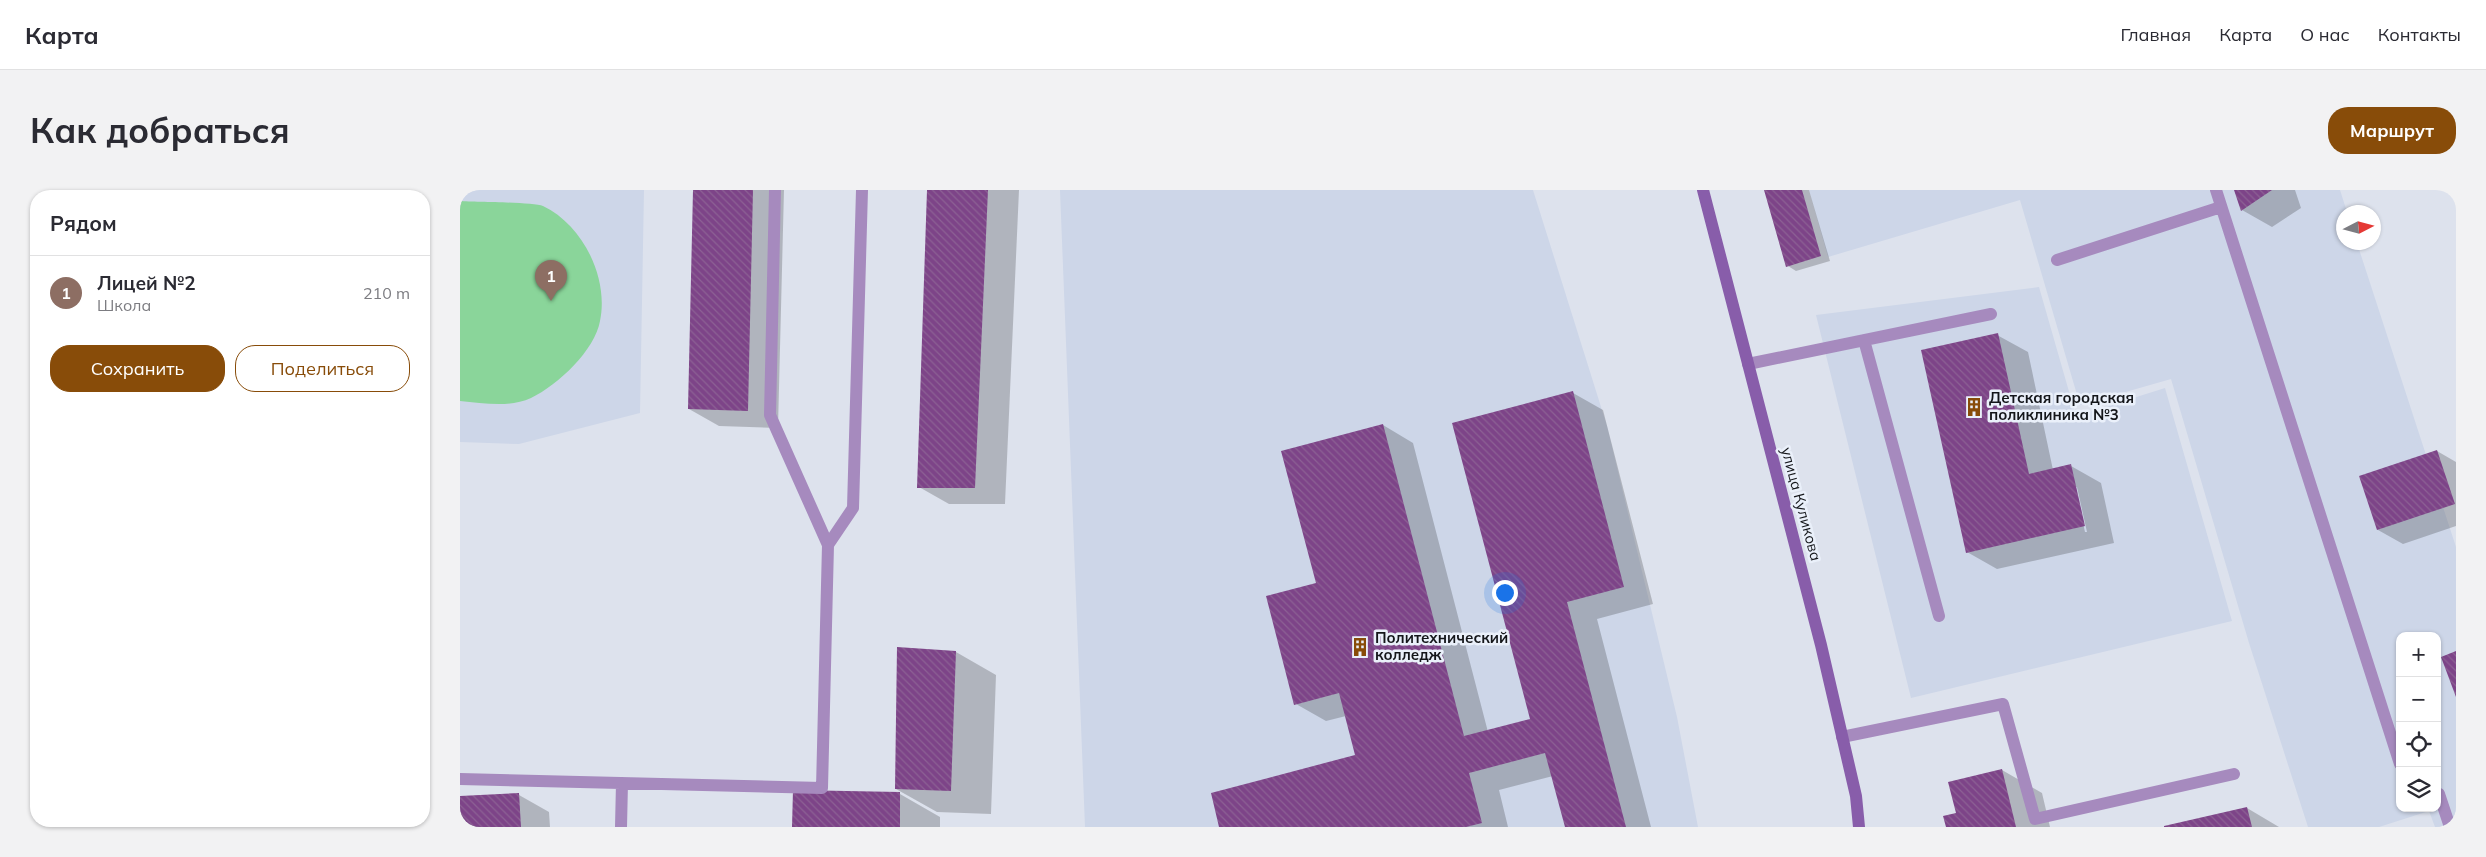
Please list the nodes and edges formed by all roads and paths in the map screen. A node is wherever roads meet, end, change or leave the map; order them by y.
1 (775, 190) edge
2 (862, 190) edge
3 (1703, 190) edge
4 (2216, 190) edge
5 (2221, 207) junction
6 (2057, 260) dead end
7 (1991, 314) dead end
8 (1864, 340) junction
9 (1748, 364) junction
10 (828, 545) junction
11 (1939, 616) dead end
12 (1842, 737) junction
13 (2396, 752) edge
14 (2234, 774) dead end
15 (460, 779) edge
16 (622, 783) junction
17 (2441, 800) edge
18 (621, 827) edge
19 (1859, 827) edge
20 (2450, 827) edge

1 - 10 lane
2 - 10 lane
3 - 9 main road, улица Куликова
4 - 5 lane
5 - 6 lane
5 - 13 lane
7 - 8 lane
8 - 9 lane
8 - 11 lane
9 - 12 main road, улица Куликова
10 - 16 lane
12 - 14 lane
12 - 19 main road, улица Куликова
15 - 16 lane
16 - 18 lane
17 - 20 lane

